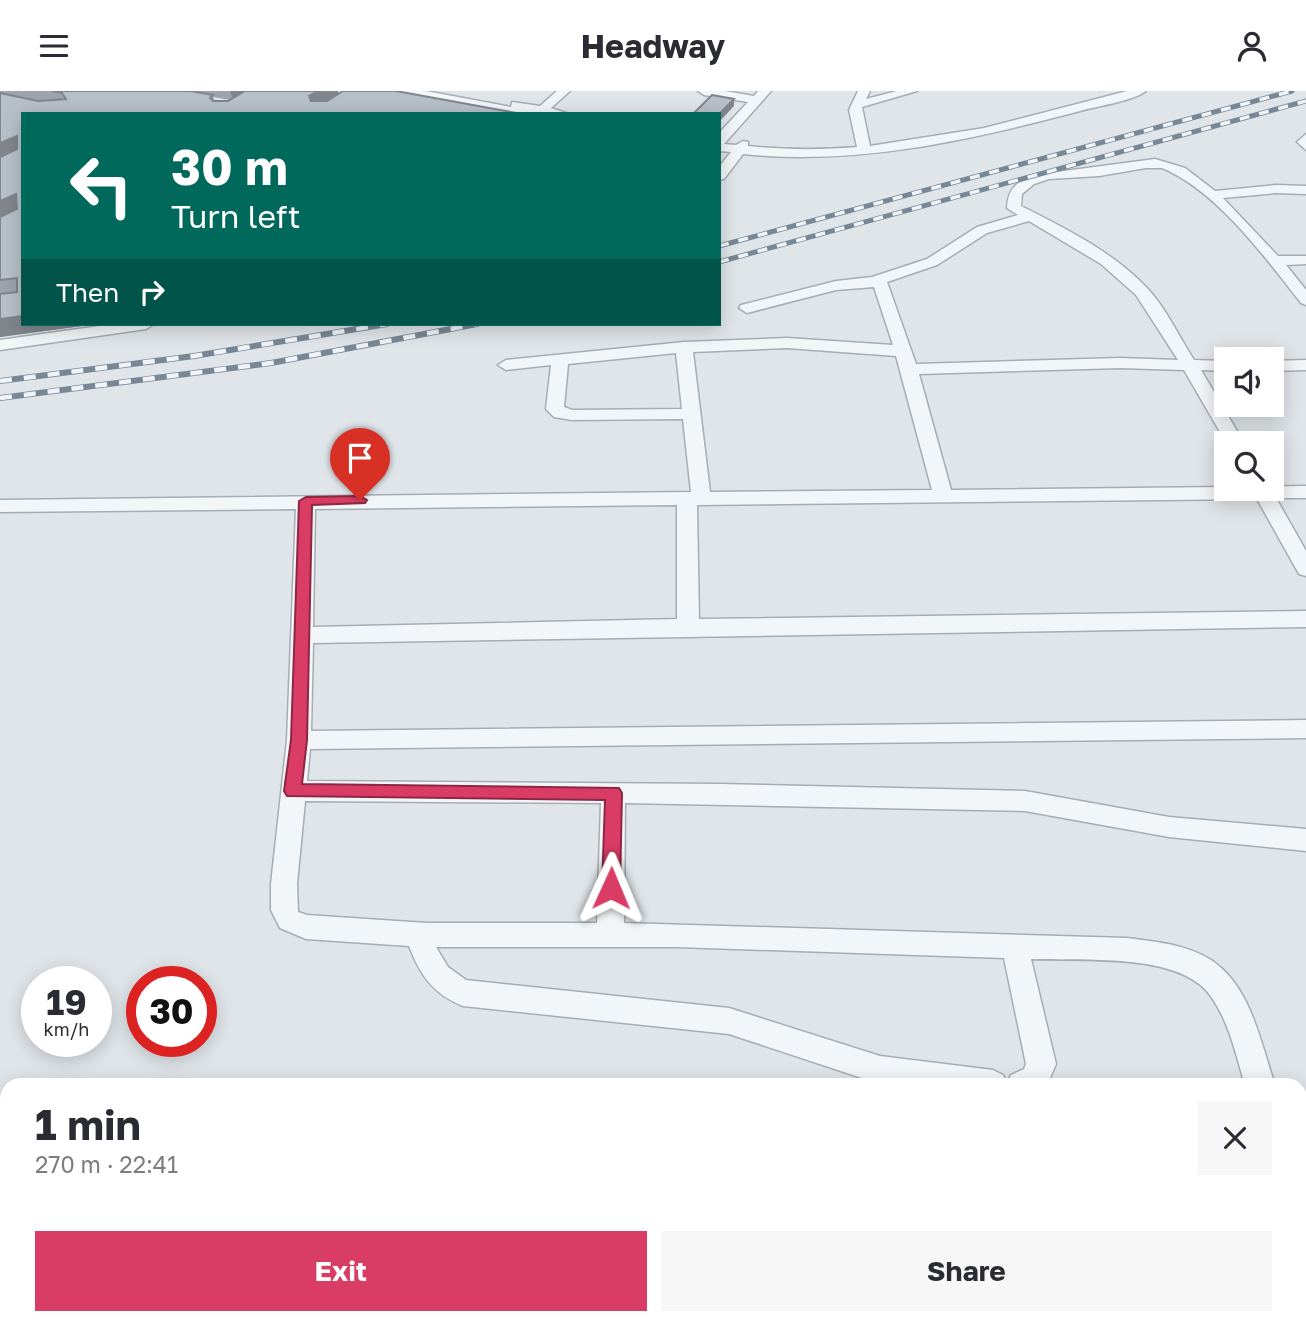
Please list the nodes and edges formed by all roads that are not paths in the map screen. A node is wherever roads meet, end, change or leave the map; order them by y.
1 (407, 91) edge
2 (564, 91) edge
3 (705, 91) edge
4 (864, 91) edge
5 (911, 91) edge
6 (1114, 91) edge
7 (1140, 91) edge
8 (440, 92) edge
9 (761, 95) edge
10 (857, 104) junction
11 (535, 112) edge
12 (1306, 138) edge
13 (721, 142) edge
14 (721, 144) edge
15 (1306, 146) edge
16 (863, 147) junction
17 (741, 148) junction
18 (721, 173) edge
19 (1306, 190) edge
20 (1211, 195) junction
21 (1030, 216) junction
22 (1306, 260) edge
23 (1275, 261) junction
24 (876, 281) junction
25 (1306, 300) edge
26 (747, 308) dead end
27 (132, 326) edge
28 (0, 345) edge
29 (684, 347) junction
30 (902, 351) junction
31 (560, 360) junction
32 (506, 365) dead end
33 (1306, 365) edge
34 (1191, 366) junction
35 (1214, 366) edge
36 (1284, 366) edge
37 (909, 369) junction
38 (692, 414) junction
39 (1228, 431) edge
40 (1214, 491) edge
41 (1284, 491) edge
42 (1306, 492) edge
43 (943, 494) junction
44 (694, 496) junction
45 (306, 501) junction
46 (1268, 501) edge
47 (0, 506) edge
48 (1306, 569) edge
49 (1306, 619) edge
50 (688, 628) junction
51 (302, 635) junction
52 (1306, 729) edge
53 (299, 740) junction
54 (293, 791) junction
55 (613, 793) junction
56 (1306, 840) edge
57 (418, 935) junction
58 (610, 935) junction
59 (1015, 946) junction
60 (926, 1078) edge
61 (1035, 1078) edge
62 (1257, 1078) edge

1 - 8 street
2 - 11 street
3 - 9 street
4 - 10 street
5 - 10 street
6 - 16 street
7 - 16 street
8 - 11 street
9 - 13 street
10 - 16 street
12 - 15 street
14 - 17 street
16 - 17 street
17 - 18 street
19 - 20 street
20 - 21 street
20 - 23 street
21 - 24 street
21 - 34 street
22 - 23 street
23 - 25 street
24 - 26 street
24 - 30 street
27 - 28 street
29 - 30 street
29 - 31 street
29 - 38 street
30 - 37 street
31 - 32 street
31 - 38 street
33 - 36 street
34 - 35 street
34 - 37 street
34 - 39 street
37 - 43 street
38 - 44 street
40 - 43 street
41 - 42 street
43 - 44 street
44 - 45 street
44 - 50 street
45 - 47 street
45 - 51 street
46 - 48 street
49 - 50 street
50 - 51 street
51 - 53 street
52 - 53 street
53 - 54 street
54 - 55 street
54 - 57 street
55 - 56 street
55 - 58 street
57 - 58 street
57 - 60 street
58 - 59 street
59 - 61 street
59 - 62 street

